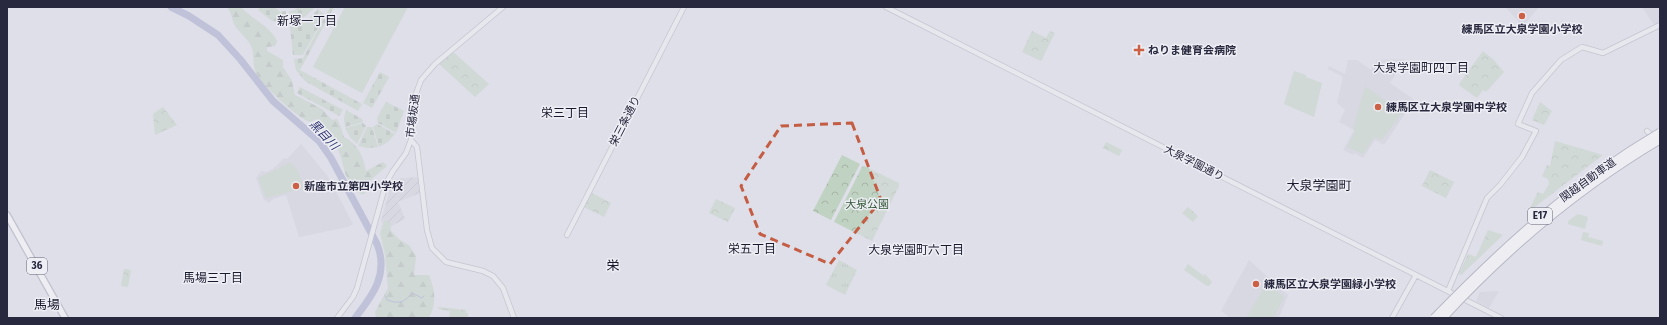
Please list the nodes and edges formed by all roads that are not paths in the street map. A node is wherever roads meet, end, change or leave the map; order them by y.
1 (503, 7) edge
2 (684, 7) edge
3 (888, 7) edge
4 (1660, 25) edge
5 (1647, 131) dead end
6 (1660, 132) edge
7 (411, 140) junction
8 (1660, 141) edge
9 (7, 215) edge
10 (567, 236) dead end
11 (1416, 275) junction
12 (1448, 291) junction
13 (65, 318) edge
14 (337, 318) edge
15 (514, 318) edge
16 (1392, 318) edge
17 (1434, 318) edge
18 (1444, 318) edge
19 (1501, 318) edge

1 - 7 street, 市場坂通
2 - 10 street, 栄三条通り
3 - 11 street, 大泉学園通り
4 - 12 street
5 - 8 street
6 - 17 highway, 関越自動車道 / E17, bridge
7 - 14 street, 市場坂通
7 - 15 street
8 - 18 highway, 関越自動車道 / E17, bridge
9 - 13 main road, 36
11 - 12 street, 大泉学園通り
11 - 16 street
12 - 19 street, 大泉学園通り

